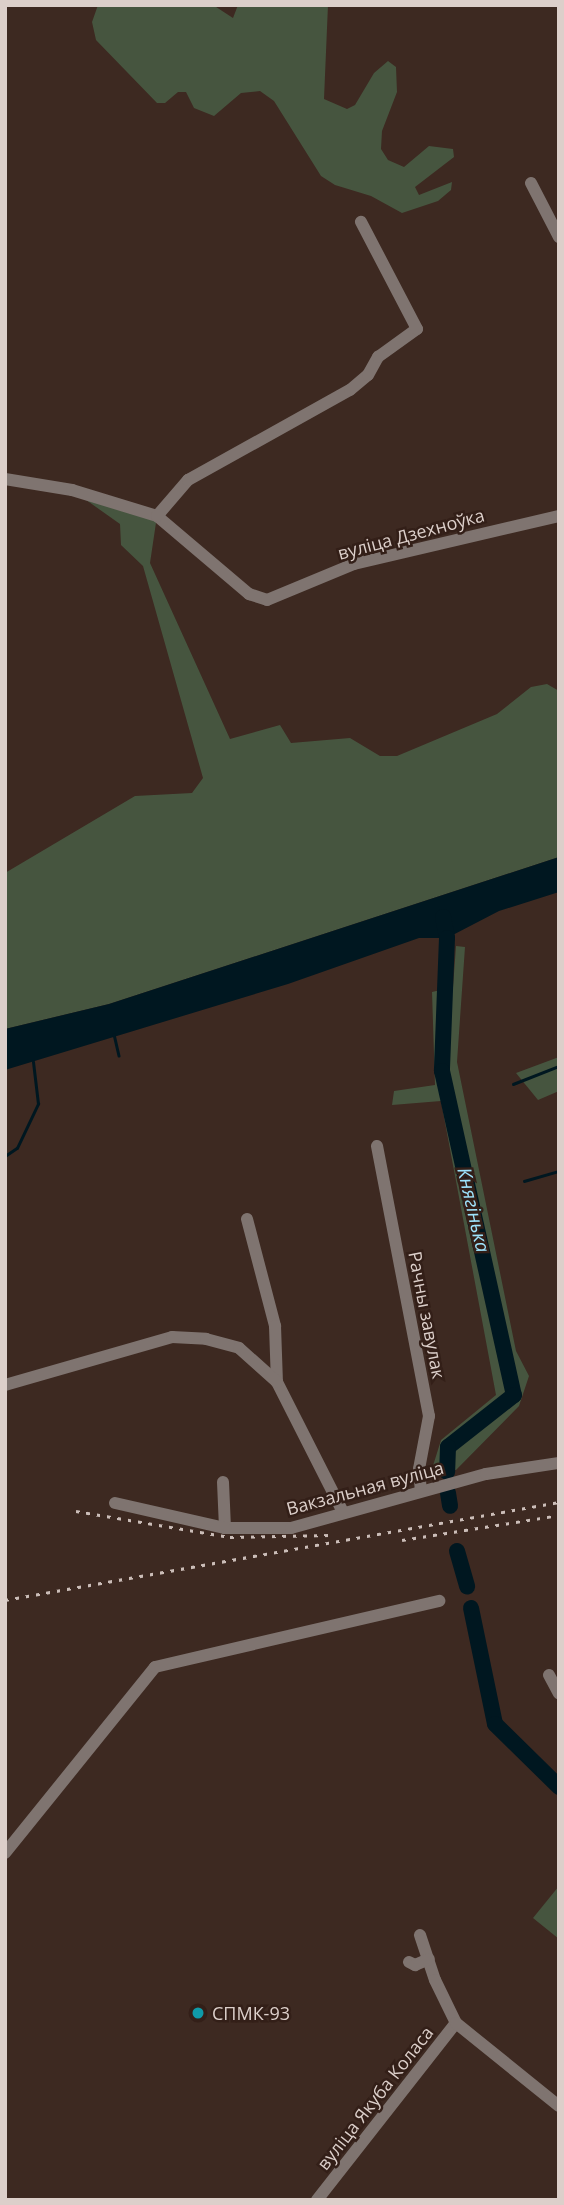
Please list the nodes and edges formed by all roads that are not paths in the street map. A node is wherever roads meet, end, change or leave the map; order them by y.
1 (531, 183) dead end
2 (361, 222) dead end
3 (559, 237) edge
4 (5, 478) edge
5 (157, 516) junction
6 (559, 516) edge
7 (377, 1146) dead end
8 (247, 1219) dead end
9 (277, 1382) junction
10 (5, 1385) edge
11 (559, 1463) edge
12 (223, 1482) dead end
13 (421, 1490) junction
14 (115, 1503) dead end
15 (343, 1512) junction
16 (225, 1528) junction
17 (439, 1601) dead end
18 (549, 1675) dead end
19 (559, 1694) edge
20 (5, 1853) edge
21 (420, 1935) dead end
22 (429, 1959) junction
23 (409, 1962) dead end
24 (456, 2023) junction
25 (559, 2106) edge
26 (317, 2200) edge

1 - 3 street
2 - 5 street
4 - 5 street
5 - 6 street, вуліца Дзехноўка
7 - 13 street, Рачны завулак
8 - 9 street
9 - 10 street
9 - 15 street
11 - 13 street, Вакзальная вуліца
12 - 16 street
13 - 15 street, Вакзальная вуліца
14 - 16 street, Вакзальная вуліца
15 - 16 street, Вакзальная вуліца
17 - 20 street
18 - 19 street
21 - 22 street
22 - 23 street
22 - 24 street
24 - 25 street, вуліца Якуба Коласа
24 - 26 street, вуліца Якуба Коласа

